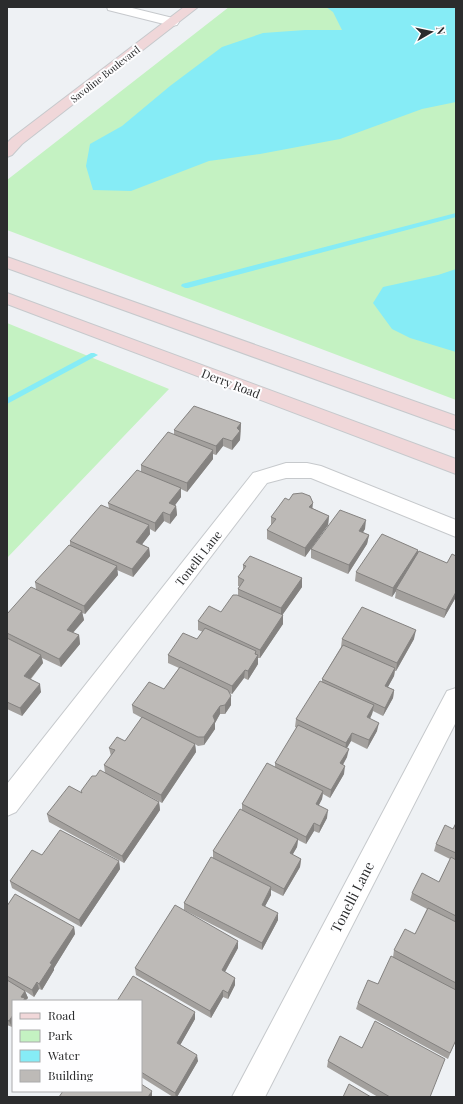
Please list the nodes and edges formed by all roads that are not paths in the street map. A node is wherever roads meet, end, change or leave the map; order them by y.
1 (113, 7) edge
2 (192, 7) edge
3 (172, 22) junction
4 (10, 147) edge
5 (7, 262) edge
6 (7, 298) edge
7 (456, 423) edge
8 (456, 467) edge
9 (456, 529) edge
10 (456, 698) edge
11 (7, 804) edge
12 (248, 1097) edge

1 - 3 street
2 - 3 main road, Savoline Boulevard
3 - 4 main road, Savoline Boulevard
5 - 7 main road
6 - 8 main road, Derry Road
9 - 11 street, Tonelli Lane
10 - 12 street, Tonelli Lane

